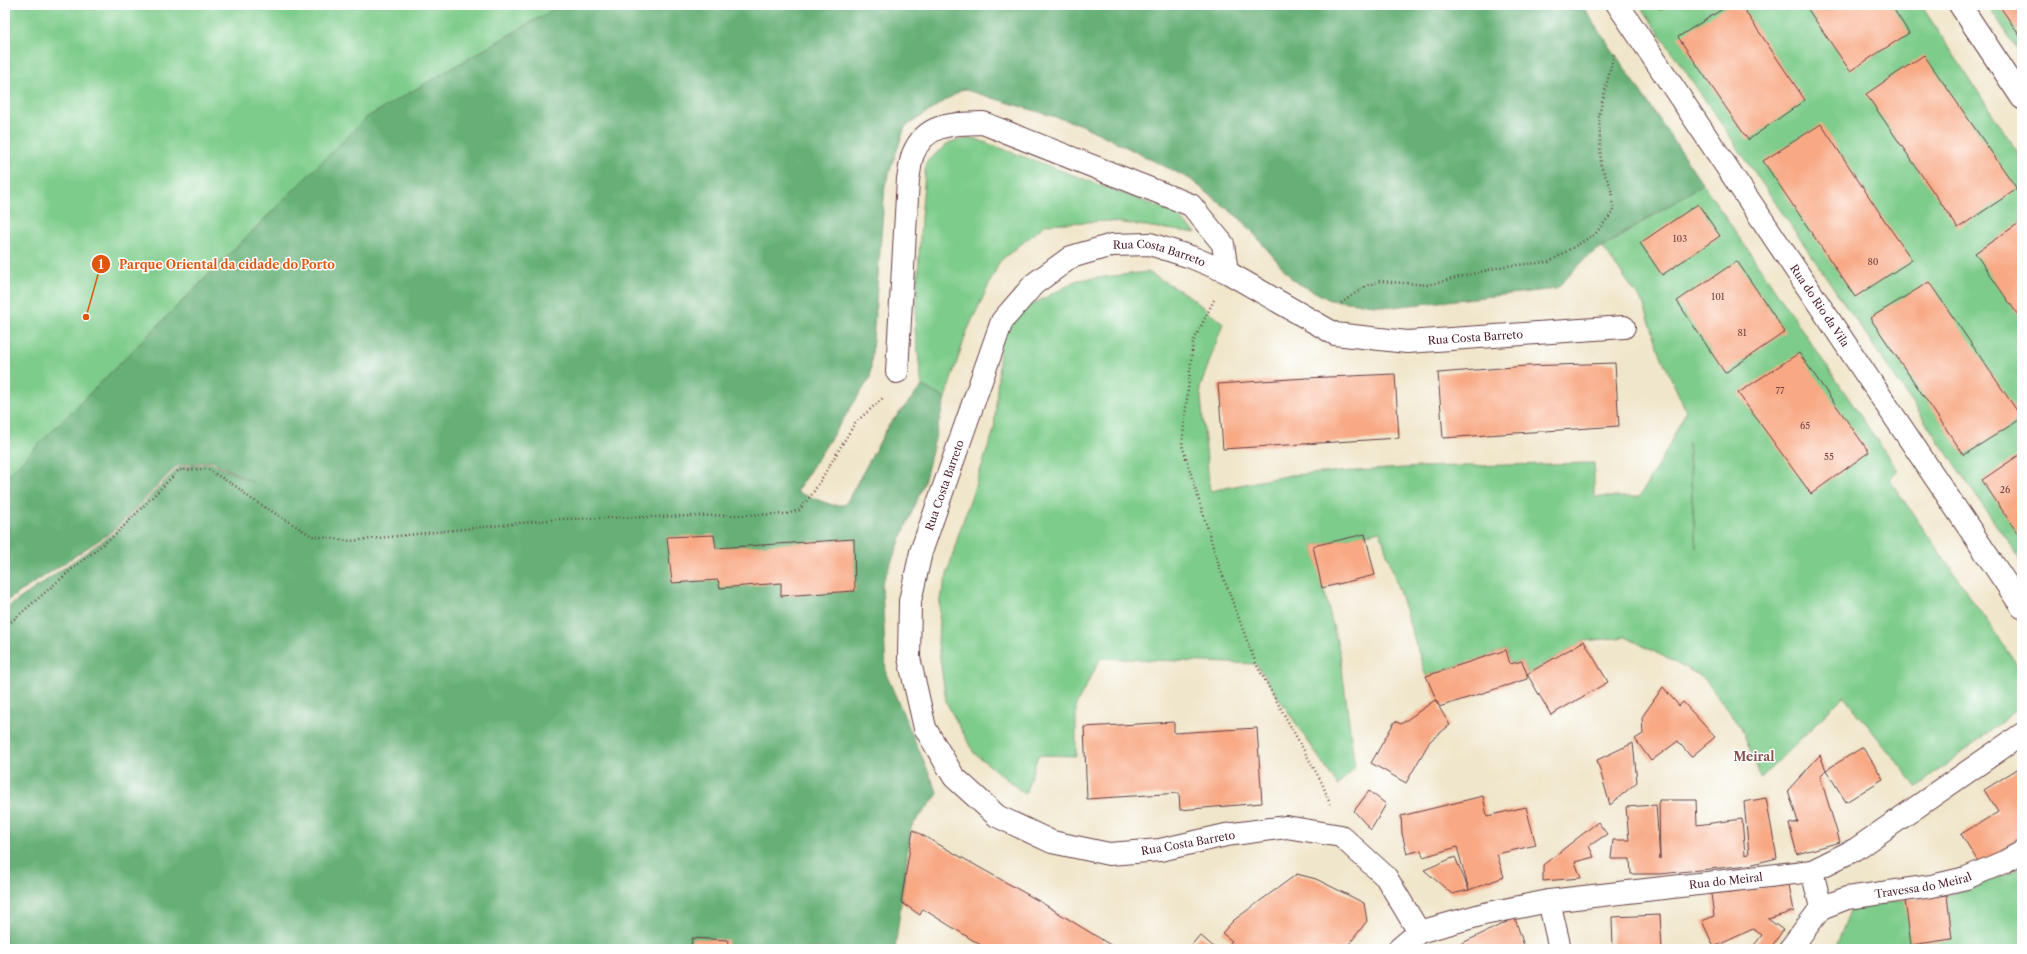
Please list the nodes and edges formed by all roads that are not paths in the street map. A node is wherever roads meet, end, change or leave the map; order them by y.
1 (1618, 5) edge
2 (1960, 5) edge
3 (2022, 98) edge
4 (1228, 272) junction
5 (1624, 327) dead end
6 (897, 372) road end
7 (2022, 607) edge
8 (2022, 734) edge
9 (2022, 852) edge
10 (1812, 871) junction
11 (1549, 901) junction
12 (1821, 908) junction
13 (1419, 932) junction
14 (1399, 949) edge
15 (1560, 949) edge
16 (1790, 949) edge

1 - 7 street, Rua do Rio da Vila
2 - 3 street
4 - 5 street, Rua Costa Barreto
4 - 6 street
4 - 13 street, Rua Costa Barreto
8 - 10 street, Rua do Meiral
9 - 12 street, Travessa do Meiral
10 - 11 street, Rua do Meiral
10 - 12 street
11 - 13 street, Rua do Meiral
11 - 15 street
12 - 16 street
13 - 14 street, Rua do Meiral

